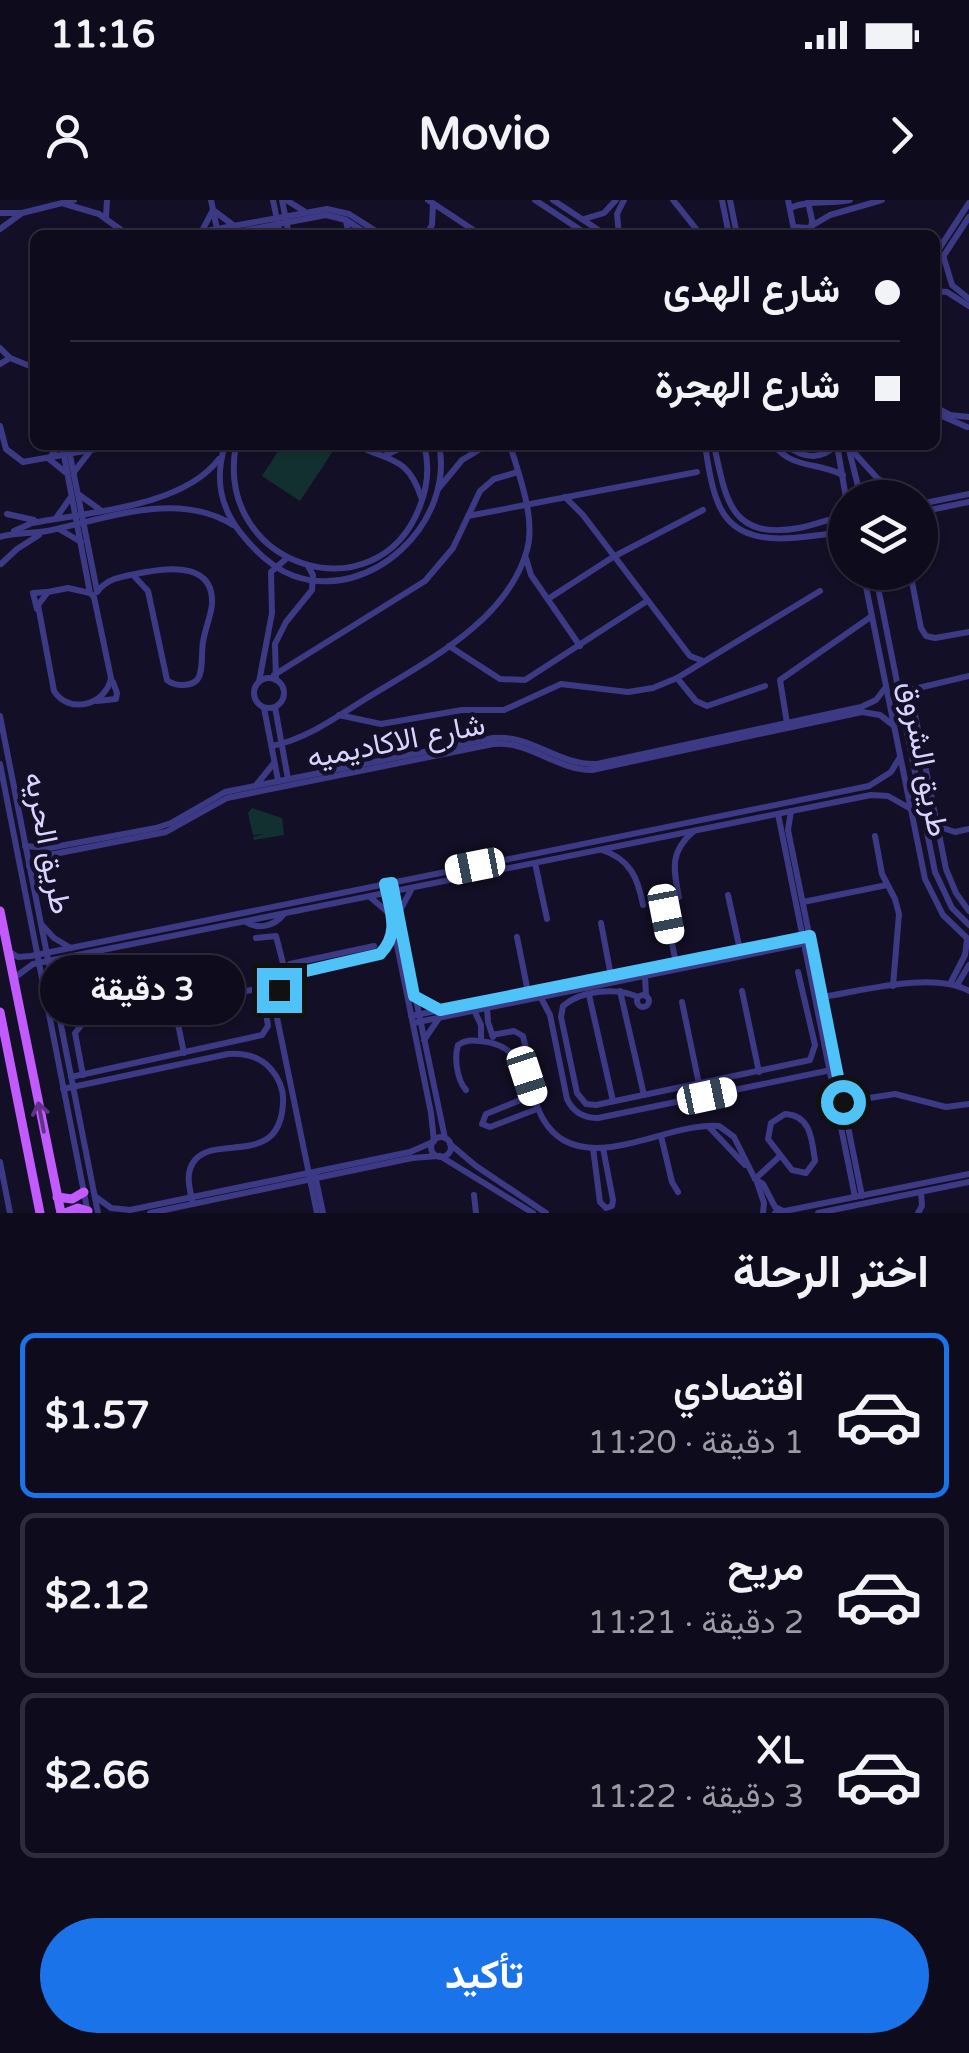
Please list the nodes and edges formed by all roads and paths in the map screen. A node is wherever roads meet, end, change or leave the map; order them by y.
1 (74, 200) edge
2 (108, 200) edge
3 (211, 200) edge
4 (272, 200) edge
5 (284, 200) edge
6 (335, 200) edge
7 (345, 200) edge
8 (535, 200) edge
9 (553, 200) edge
10 (620, 200) edge
11 (673, 200) edge
12 (722, 200) edge
13 (730, 200) edge
14 (850, 200) edge
15 (882, 200) edge
16 (807, 201) edge
17 (430, 202) edge
18 (59, 203) junction
19 (969, 203) edge
20 (789, 204) edge
21 (327, 209) junction
22 (213, 210) junction
23 (0, 213) edge
24 (22, 213) junction
25 (967, 214) edge
26 (306, 215) junction
27 (348, 217) junction
28 (106, 218) junction
29 (454, 218) junction
30 (286, 219) junction
31 (582, 219) junction
32 (277, 220) junction
33 (257, 224) junction
34 (432, 225) junction
35 (0, 230) edge
36 (121, 230) edge
37 (202, 230) edge
38 (218, 230) edge
39 (233, 230) edge
40 (237, 230) edge
41 (265, 230) edge
42 (279, 230) edge
43 (289, 230) edge
44 (295, 230) edge
45 (349, 230) edge
46 (363, 230) edge
47 (373, 230) edge
48 (429, 230) edge
49 (473, 230) edge
50 (580, 230) edge
51 (598, 230) edge
52 (619, 230) edge
53 (697, 230) edge
54 (728, 230) edge
55 (736, 230) edge
56 (794, 230) edge
57 (811, 230) edge
58 (812, 230) edge
59 (969, 230) edge
60 (959, 232) junction
61 (940, 253) edge
62 (940, 253) edge
63 (940, 256) edge
64 (940, 291) edge
65 (969, 302) edge
66 (0, 348) edge
67 (10, 358) junction
68 (0, 364) edge
69 (30, 366) edge
70 (940, 412) edge
71 (969, 423) edge
72 (0, 426) edge
73 (60, 450) edge
74 (66, 450) edge
75 (91, 450) joint
76 (223, 450) edge
77 (224, 450) edge
78 (236, 450) edge
79 (370, 450) edge
80 (397, 450) edge
81 (425, 450) edge
82 (439, 450) edge
83 (477, 450) edge
84 (511, 450) edge
85 (706, 450) edge
86 (715, 450) edge
87 (779, 450) edge
88 (793, 450) edge
89 (831, 450) edge
90 (838, 450) edge
91 (849, 450) edge
92 (852, 450) edge
93 (67, 455) junction
94 (386, 456) junction
95 (427, 456) junction
96 (48, 459) junction
97 (441, 466) junction
98 (456, 466) junction
99 (518, 472) junction
100 (698, 472) dead end
101 (219, 473) junction
102 (70, 474) junction
103 (843, 474) junction
104 (206, 475) junction
105 (233, 475) junction
106 (844, 480) edge
107 (856, 480) edge
108 (880, 480) edge
109 (438, 488) junction
110 (590, 493) junction
111 (969, 494) edge
112 (75, 495) junction
113 (565, 497) junction
114 (236, 499) junction
115 (938, 500) edge
116 (422, 501) junction
117 (969, 502) edge
118 (938, 503) edge
119 (524, 505) junction
120 (100, 510) junction
121 (226, 510) junction
122 (703, 510) dead end
123 (8, 514) dead end
124 (78, 514) junction
125 (213, 514) junction
126 (583, 515) junction
127 (468, 516) junction
128 (56, 518) junction
129 (102, 520) junction
130 (828, 521) edge
131 (40, 522) junction
132 (80, 524) junction
133 (58, 529) junction
134 (238, 529) junction
135 (46, 531) junction
136 (828, 534) edge
137 (0, 535) edge
138 (84, 542) junction
139 (526, 555) junction
140 (612, 556) junction
141 (287, 558) junction
142 (1, 564) edge
143 (275, 566) junction
144 (308, 566) junction
145 (89, 570) junction
146 (156, 570) junction
147 (516, 573) junction
148 (133, 575) junction
149 (532, 575) junction
150 (110, 579) junction
151 (314, 580) junction
152 (332, 580) junction
153 (68, 588) junction
154 (148, 590) junction
155 (867, 590) edge
156 (879, 590) edge
157 (914, 590) edge
158 (820, 591) dead end
159 (94, 594) junction
160 (310, 596) junction
161 (548, 599) junction
162 (647, 600) junction
163 (872, 616) junction
164 (969, 632) edge
165 (449, 646) junction
166 (580, 646) junction
167 (690, 656) junction
168 (704, 661) junction
169 (690, 670) junction
170 (969, 676) edge
171 (275, 678) junction
172 (677, 678) junction
173 (259, 682) junction
174 (765, 686) dead end
175 (886, 688) junction
176 (911, 692) junction
177 (899, 694) junction
178 (356, 704) junction
179 (274, 707) junction
180 (264, 708) junction
181 (339, 715) junction
182 (0, 716) edge
183 (363, 722) junction
184 (788, 723) junction
185 (894, 724) junction
186 (766, 730) junction
187 (908, 738) junction
188 (896, 740) junction
189 (282, 744) junction
190 (272, 746) junction
191 (900, 757) junction
192 (275, 762) junction
193 (0, 764) edge
194 (327, 775) junction
195 (288, 779) junction
196 (278, 781) junction
197 (255, 786) junction
198 (10, 790) junction
199 (870, 791) junction
200 (214, 800) junction
201 (911, 809) junction
202 (791, 811) junction
203 (778, 814) junction
204 (761, 817) junction
205 (936, 825) junction
206 (969, 829) edge
207 (696, 830) junction
208 (781, 832) junction
209 (955, 832) junction
210 (658, 834) junction
211 (137, 835) junction
212 (673, 835) junction
213 (874, 836) dead end
214 (928, 840) junction
215 (917, 842) junction
216 (25, 846) junction
217 (679, 846) junction
218 (942, 849) junction
219 (600, 850) junction
220 (535, 863) junction
221 (29, 866) junction
222 (887, 885) junction
223 (389, 888) junction
224 (412, 888) junction
225 (369, 896) junction
226 (728, 896) dead end
227 (679, 897) dead end
228 (802, 902) junction
229 (643, 906) dead end
230 (38, 910) junction
231 (0, 911) edge
232 (969, 911) edge
233 (28, 912) junction
234 (284, 914) junction
235 (666, 914) dead end
236 (394, 915) junction
237 (547, 919) dead end
238 (244, 922) junction
239 (601, 923) dead end
240 (800, 923) junction
241 (40, 924) junction
242 (271, 924) junction
243 (969, 925) edge
244 (394, 931) junction
245 (274, 935) junction
246 (517, 937) dead end
247 (256, 938) dead end
248 (807, 940) junction
249 (968, 940) edge
250 (786, 944) junction
251 (374, 946) dead end
252 (91, 949) junction
253 (740, 950) junction
254 (8, 951) junction
255 (75, 952) junction
256 (47, 958) junction
257 (37, 959) junction
258 (807, 960) junction
259 (676, 963) junction
260 (969, 966) edge
261 (284, 968) junction
262 (798, 972) dead end
263 (611, 976) junction
264 (641, 977) junction
265 (14, 980) junction
266 (954, 984) junction
267 (894, 986) junction
268 (53, 987) junction
269 (262, 988) junction
270 (620, 991) junction
271 (742, 991) dead end
272 (969, 991) edge
273 (528, 992) junction
274 (539, 994) junction
275 (589, 995) junction
276 (414, 996) junction
277 (822, 997) junction
278 (682, 1002) dead end
279 (174, 1005) junction
280 (487, 1008) junction
281 (474, 1010) junction
282 (0, 1012) edge
283 (440, 1014) junction
284 (416, 1019) junction
285 (494, 1039) junction
286 (482, 1041) junction
287 (424, 1042) junction
288 (184, 1053) junction
289 (833, 1070) junction
290 (759, 1072) junction
291 (83, 1074) junction
292 (527, 1076) junction
293 (71, 1077) junction
294 (699, 1084) junction
295 (73, 1087) junction
296 (64, 1089) junction
297 (466, 1090) dead end
298 (644, 1095) junction
299 (533, 1096) junction
300 (707, 1096) junction
301 (698, 1098) junction
302 (613, 1101) junction
303 (843, 1102) junction
304 (969, 1104) edge
305 (537, 1109) junction
306 (708, 1126) junction
307 (661, 1136) junction
308 (433, 1141) junction
309 (448, 1141) junction
310 (602, 1147) junction
311 (592, 1148) junction
312 (87, 1156) junction
313 (439, 1156) junction
314 (780, 1156) junction
315 (77, 1158) junction
316 (0, 1162) edge
317 (746, 1165) junction
318 (969, 1174) edge
319 (312, 1176) junction
320 (756, 1180) junction
321 (855, 1180) junction
322 (969, 1182) edge
323 (678, 1192) dead end
324 (916, 1193) junction
325 (90, 1194) junction
326 (474, 1195) dead end
327 (879, 1197) junction
328 (58, 1198) junction
329 (192, 1200) junction
330 (519, 1204) junction
331 (837, 1205) junction
332 (862, 1206) edge
333 (92, 1212) edge
334 (124, 1212) edge
335 (779, 1212) edge
336 (919, 1212) edge
337 (9, 1213) edge
338 (40, 1213) edge
339 (62, 1213) edge
340 (150, 1213) edge
341 (320, 1213) edge
342 (476, 1213) edge
343 (513, 1213) edge
344 (533, 1213) edge
345 (546, 1213) edge
346 (763, 1213) edge
347 (818, 1213) edge
348 (848, 1213) edge

1 - 18 street
2 - 28 street
3 - 22 street
4 - 32 street
4 - 33 street
5 - 26 street
5 - 30 street
6 - 21 street
7 - 27 street
8 - 50 street
9 - 31 street
10 - 31 street
10 - 52 street
11 - 53 street
12 - 54 street
13 - 55 street
14 - 16 street
15 - 58 street
16 - 20 street
16 - 57 street
17 - 29 street
17 - 34 street
18 - 24 street
18 - 28 street
19 - 25 street
20 - 56 street
21 - 26 street
21 - 27 street
22 - 37 street
22 - 38 street
22 - 39 street
23 - 24 street
24 - 35 street
25 - 60 street
25 - 61 street
26 - 27 street
26 - 30 street
26 - 44 street
27 - 45 street
27 - 46 street
27 - 47 street
28 - 36 street
29 - 34 street
29 - 49 street
30 - 32 street
30 - 43 street
31 - 51 street
32 - 33 street
32 - 42 street
33 - 40 street
33 - 41 street
34 - 48 street
59 - 60 street
60 - 62 street
63 - 65 street
64 - 65 street
66 - 67 street
67 - 68 street
67 - 69 street
70 - 71 street
72 - 96 street
73 - 96 street
74 - 93 street
75 - 93 street
75 - 102 street
76 - 104 street
77 - 101 street
78 - 105 street
79 - 94 street
80 - 94 street
81 - 95 street
82 - 97 street
83 - 98 street
84 - 99 street
85 - 136 street
86 - 130 street
87 - 103 street
88 - 89 street
90 - 103 street
91 - 107 street
92 - 108 street
93 - 96 street
93 - 102 street
94 - 116 street
95 - 97 street
95 - 116 street
96 - 102 street
97 - 98 street
97 - 109 street
98 - 109 street
99 - 119 street
99 - 127 street
100 - 110 street
101 - 104 street
101 - 105 street
101 - 121 street
102 - 112 street
103 - 106 street
104 - 120 street
105 - 114 street
109 - 152 street
110 - 113 street
110 - 126 street
111 - 115 street
112 - 120 street
112 - 124 street
112 - 128 street
113 - 119 street
113 - 126 street
114 - 121 street
114 - 141 street
116 - 144 street
117 - 118 street
119 - 127 street
119 - 139 street
120 - 124 street
121 - 125 street
121 - 134 street
122 - 140 street
123 - 131 street
124 - 128 street
124 - 132 street
125 - 129 street
125 - 134 street
126 - 140 street
127 - 171 street
128 - 131 street
129 - 132 street
129 - 138 street
131 - 137 street
132 - 133 street
132 - 138 street
133 - 135 street
133 - 138 street
134 - 143 street
135 - 137 street
135 - 142 street
138 - 145 street
139 - 147 street
139 - 149 street
140 - 161 street
140 - 162 street
141 - 143 street
141 - 144 street
143 - 151 street
143 - 173 street
144 - 151 street
145 - 150 street
145 - 153 street
145 - 159 street
146 - 148 street
146 - 154 street
146 - 154 street
147 - 149 street
147 - 165 street
148 - 150 street
148 - 154 street
149 - 161 street
150 - 159 street
151 - 152 street
151 - 160 street
152 - 160 street
153 - 159 street
153 - 159 street
155 - 163 street, طريق الشروق
156 - 177 street, طريق الشروق
157 - 164 street
158 - 168 street
160 - 171 street
161 - 166 street
162 - 166 street
162 - 167 street
163 - 175 street, طريق الشروق
163 - 184 street
165 - 166 street
165 - 178 street
167 - 168 street
167 - 169 street
168 - 169 street
169 - 172 street
170 - 176 street
171 - 173 street
171 - 179 street
172 - 174 street
172 - 183 street
173 - 180 street
175 - 184 street, شارع الاكاديميه
175 - 185 street, طريق الشروق
176 - 177 street
176 - 205 street
177 - 187 street, طريق الشروق
178 - 181 street
178 - 183 street
179 - 180 street
179 - 189 street
180 - 190 street
181 - 183 street
181 - 189 street
182 - 198 street, طريق الحريه
184 - 186 street, شارع الاكاديميه
185 - 186 street, شارع الاكاديميه
185 - 188 street, طريق الشروق
186 - 194 street, شارع الاكاديميه
187 - 188 street
187 - 214 street, طريق الشروق
188 - 191 street, طريق الشروق
189 - 190 street
189 - 195 street
190 - 192 street
191 - 199 street
191 - 201 street, طريق الشروق
192 - 196 street
192 - 197 street
193 - 198 street, طريق الحريه
194 - 195 street, شارع الاكاديميه
194 - 200 street, شارع الاكاديميه
195 - 196 street, شارع الاكاديميه
196 - 197 street, شارع الاكاديميه
197 - 200 street, شارع الاكاديميه
198 - 216 street, طريق الحريه
198 - 233 street, طريق الحريه
199 - 201 street
199 - 202 street
199 - 210 street
200 - 211 street, شارع الاكاديميه
201 - 215 street, طريق الشروق
202 - 203 street
202 - 228 street
203 - 204 street
203 - 208 street
204 - 207 street
204 - 208 street
205 - 209 street
205 - 218 street
206 - 209 street
207 - 212 street
207 - 217 street
208 - 240 street
209 - 218 street
210 - 212 street
210 - 219 street
210 - 223 street
211 - 216 street, شارع الاكاديميه
211 - 221 street, شارع الاكاديميه
212 - 217 street
213 - 222 street
214 - 215 street
214 - 243 street, طريق الشروق
215 - 249 street, طريق الشروق
216 - 221 street, طريق الحريه
217 - 227 street
218 - 232 street
219 - 220 street
219 - 229 street
220 - 224 street
220 - 237 street
221 - 230 street, طريق الحريه
222 - 228 street
222 - 267 street
223 - 224 street
223 - 225 street
223 - 236 street
223 - 252 street
224 - 236 street
225 - 234 street
225 - 236 street
226 - 253 street
228 - 248 street
230 - 233 street
230 - 241 street, طريق الحريه
231 - 254 main road
233 - 257 street, طريق الحريه
234 - 238 street
234 - 242 street
235 - 259 street
236 - 244 street
236 - 276 street
238 - 242 street
238 - 252 street
239 - 263 street
240 - 248 street
240 - 250 street
241 - 255 street
241 - 256 street, طريق الحريه
242 - 245 street
244 - 284 street
244 - 319 street
245 - 247 street
245 - 261 street
246 - 273 street
248 - 250 street
248 - 258 street
248 - 277 street
249 - 266 street
250 - 253 street
250 - 258 street
250 - 264 street
251 - 261 street
252 - 255 street
253 - 259 street
254 - 257 street
254 - 265 main road
255 - 256 street
255 - 268 street
256 - 257 street
256 - 268 street, طريق الحريه
257 - 265 street
257 - 296 street, طريق الحريه
258 - 289 street
259 - 263 street
260 - 266 street
261 - 269 street
262 - 290 street
263 - 274 street
264 - 270 street
264 - 274 street
328 -> 265 main road
266 - 267 street
266 - 272 street
267 - 277 street
268 - 293 street, طريق الحريه
269 - 279 street
269 - 288 street
270 - 275 street
270 - 298 street
271 - 290 street
273 - 274 street
273 - 283 street
274 - 280 street
274 - 301 street
275 - 302 street
275 - 302 street
276 - 283 street
276 - 284 street
277 - 289 street
278 - 294 street
279 - 288 street
279 - 291 street
280 - 281 street
280 - 285 street
281 - 283 street
281 - 286 street
282 - 338 main road
283 - 284 street
283 - 287 street
284 - 287 street
284 - 308 street
285 - 286 street
285 - 292 street
285 - 292 street
286 - 297 street
287 - 309 street
288 - 291 street
289 - 300 street
289 - 303 street
289 - 321 street
290 - 294 street
291 - 293 street
292 - 299 street
293 - 295 street, طريق الحريه
294 - 298 street
294 - 300 street
294 - 301 street
295 - 296 street
295 - 312 street, طريق الحريه
295 - 329 street
296 - 315 street, طريق الحريه
298 - 302 street
299 - 305 street
299 - 305 street
300 - 301 street
303 - 304 street
303 - 321 street
305 - 311 street
306 - 307 street
306 - 317 street
306 - 317 street
307 - 310 street
307 - 323 street
308 - 309 street
308 - 313 street
308 - 319 street
309 - 313 street
309 - 345 street
310 - 311 street
310 - 311 street
312 - 315 street
312 - 325 street, طريق الحريه
313 - 319 street
313 - 330 street
314 - 314 street
314 - 320 street
315 - 325 street, طريق الحريه
316 - 337 street
317 - 320 street
318 - 327 street
319 - 329 street
319 - 341 street
320 - 335 street
320 - 346 street
321 - 327 street
321 - 331 street
321 - 332 street
322 - 324 street
324 - 327 street
324 - 336 street
325 - 328 main road
325 - 333 street, طريق الحريه
325 - 334 street
326 - 342 street
327 - 332 street
328 - 339 main road
329 - 334 street
329 - 340 street
330 - 343 street
330 - 344 street
331 - 332 street
331 - 335 street
331 - 347 street
331 - 348 street
333 - 339 main road

